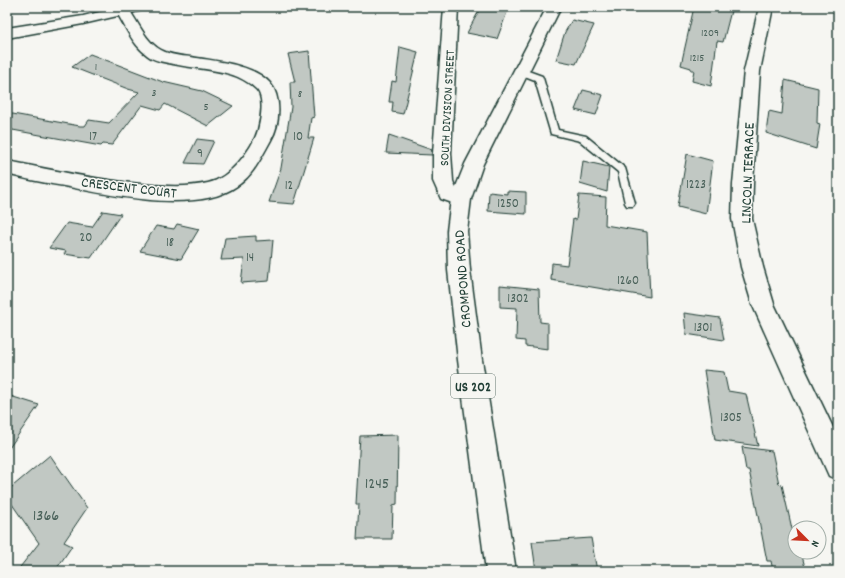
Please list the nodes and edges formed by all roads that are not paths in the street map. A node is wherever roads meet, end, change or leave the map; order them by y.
1 (451, 7) edge
2 (554, 7) edge
3 (766, 7) edge
4 (131, 9) edge
5 (7, 34) edge
6 (520, 71) junction
7 (13, 169) dead end
8 (460, 199) junction
9 (630, 203) dead end
10 (838, 467) edge
11 (501, 571) edge

1 - 8 street, SOUTH DIVISION STREET
2 - 6 street, CROMPOND ROAD / US 202
3 - 10 street, LINCOLN TERRACE
4 - 5 street
4 - 7 street, CRESCENT COURT
6 - 8 street, CROMPOND ROAD / US 202
6 - 9 lane
8 - 11 street, CROMPOND ROAD / US 202

